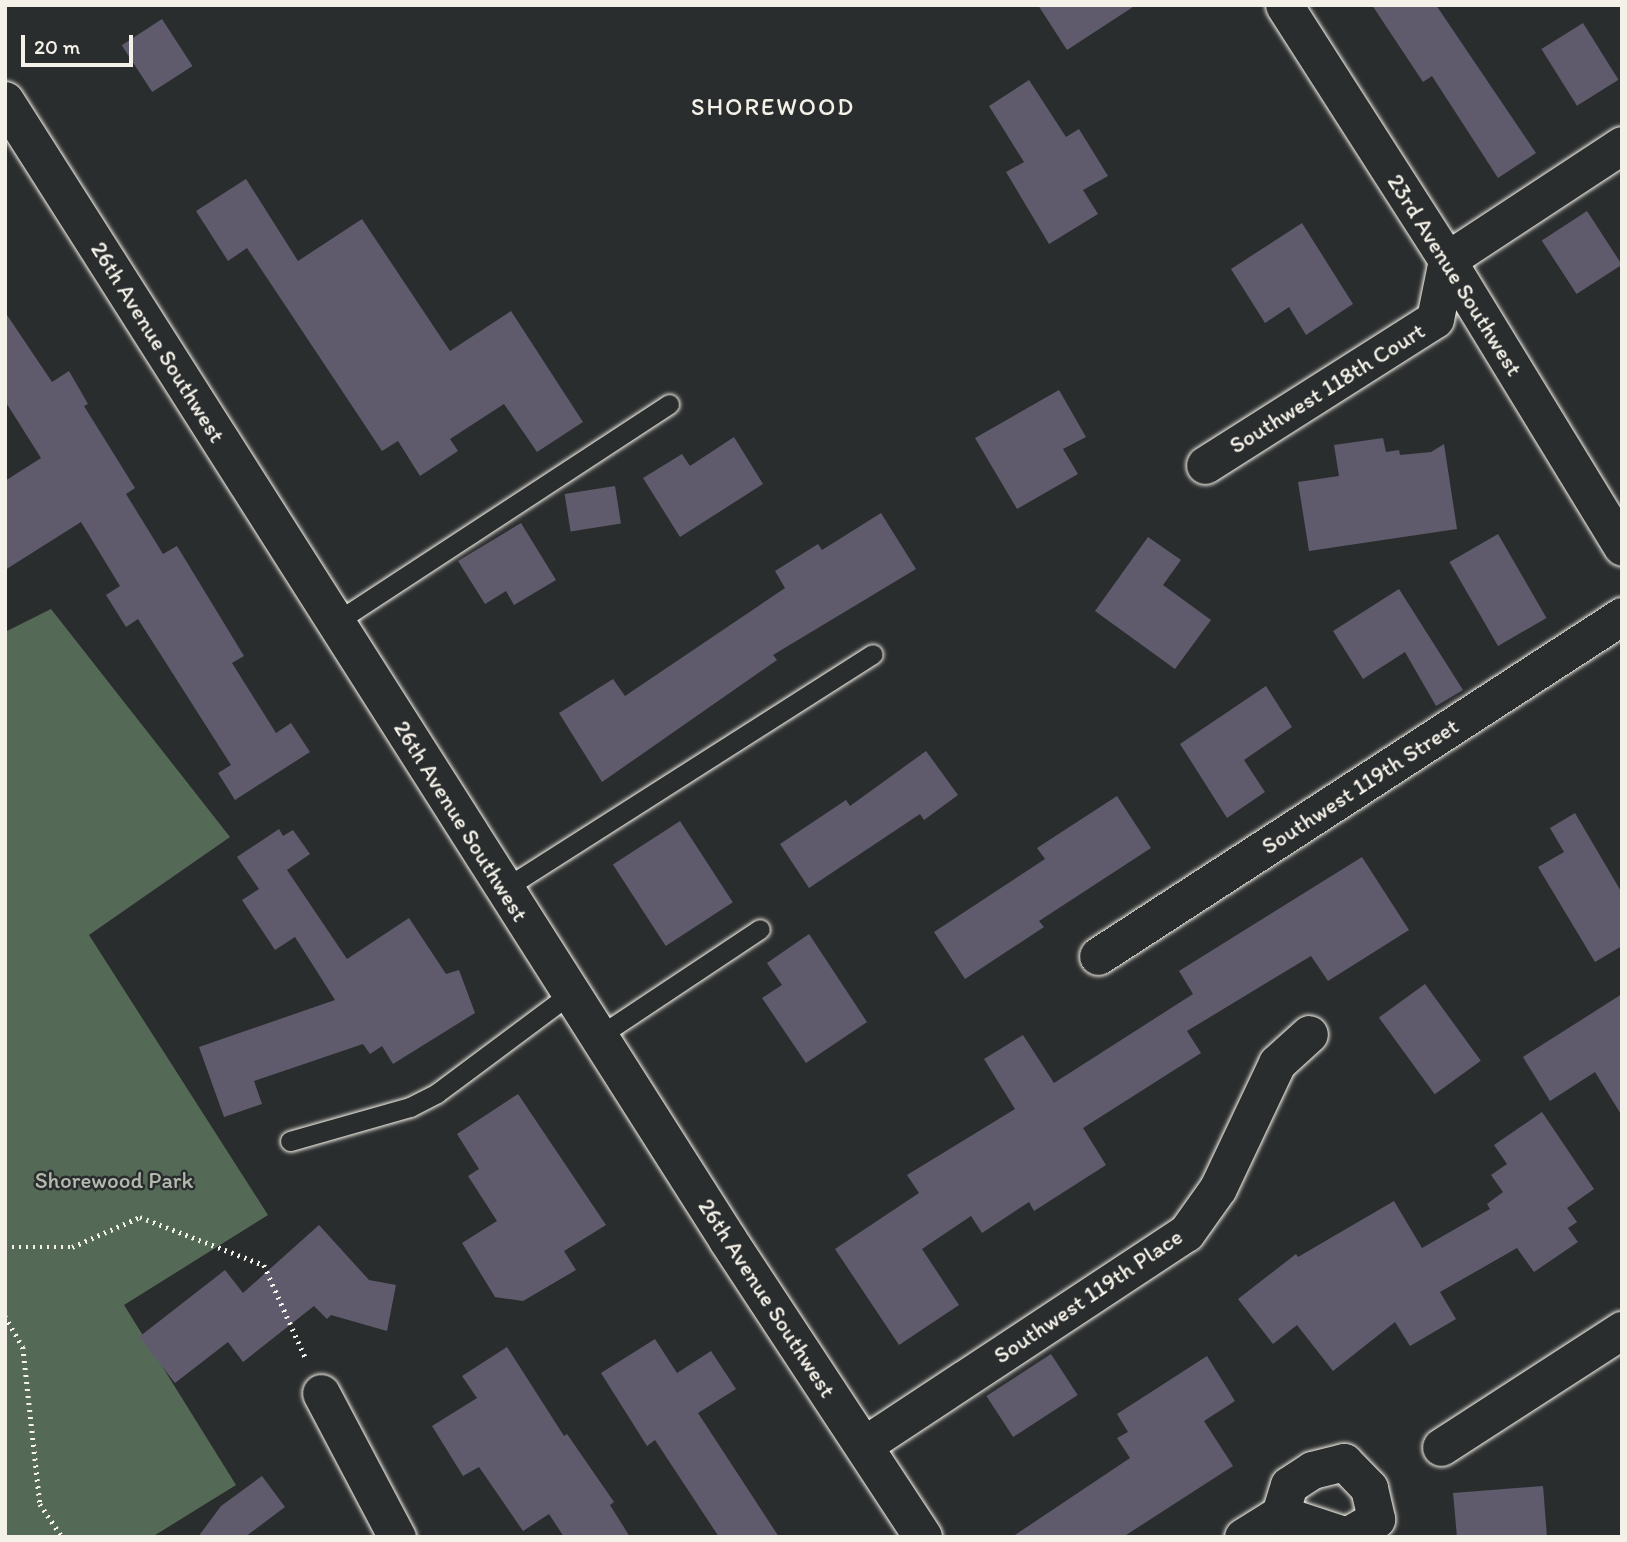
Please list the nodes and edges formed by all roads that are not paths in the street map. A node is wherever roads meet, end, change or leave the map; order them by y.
1 (1284, 5) edge
2 (5, 101) edge
3 (1622, 145) edge
4 (1447, 260) junction
5 (669, 404) dead end
6 (1205, 465) dead end
7 (1622, 547) edge
8 (1622, 616) edge
9 (336, 622) junction
10 (873, 654) dead end
11 (504, 889) junction
12 (760, 929) dead end
13 (1098, 956) dead end
14 (571, 993) junction
15 (1309, 1034) dead end
16 (599, 1036) junction
17 (290, 1141) dead end
18 (1622, 1330) edge
19 (321, 1393) road end
20 (863, 1445) junction
21 (1441, 1447) dead end
22 (1280, 1514) dead end
23 (397, 1537) edge
24 (923, 1537) edge
25 (1243, 1537) edge

1 - 4 street, 23rd Avenue Southwest
2 - 9 street, 26th Avenue Southwest
3 - 4 street
4 - 6 street, Southwest 118th Court
4 - 7 street, 23rd Avenue Southwest
5 - 9 lane
8 - 13 street, Southwest 119th Street
9 - 11 street, 26th Avenue Southwest
10 - 11 lane
11 - 14 street, 26th Avenue Southwest
12 - 16 lane
14 - 16 street, 26th Avenue Southwest
14 - 17 lane
15 - 20 street, Southwest 119th Place
16 - 20 street, 26th Avenue Southwest
18 - 21 street
19 - 23 street
20 - 24 street, 26th Avenue Southwest
22 - 25 street

